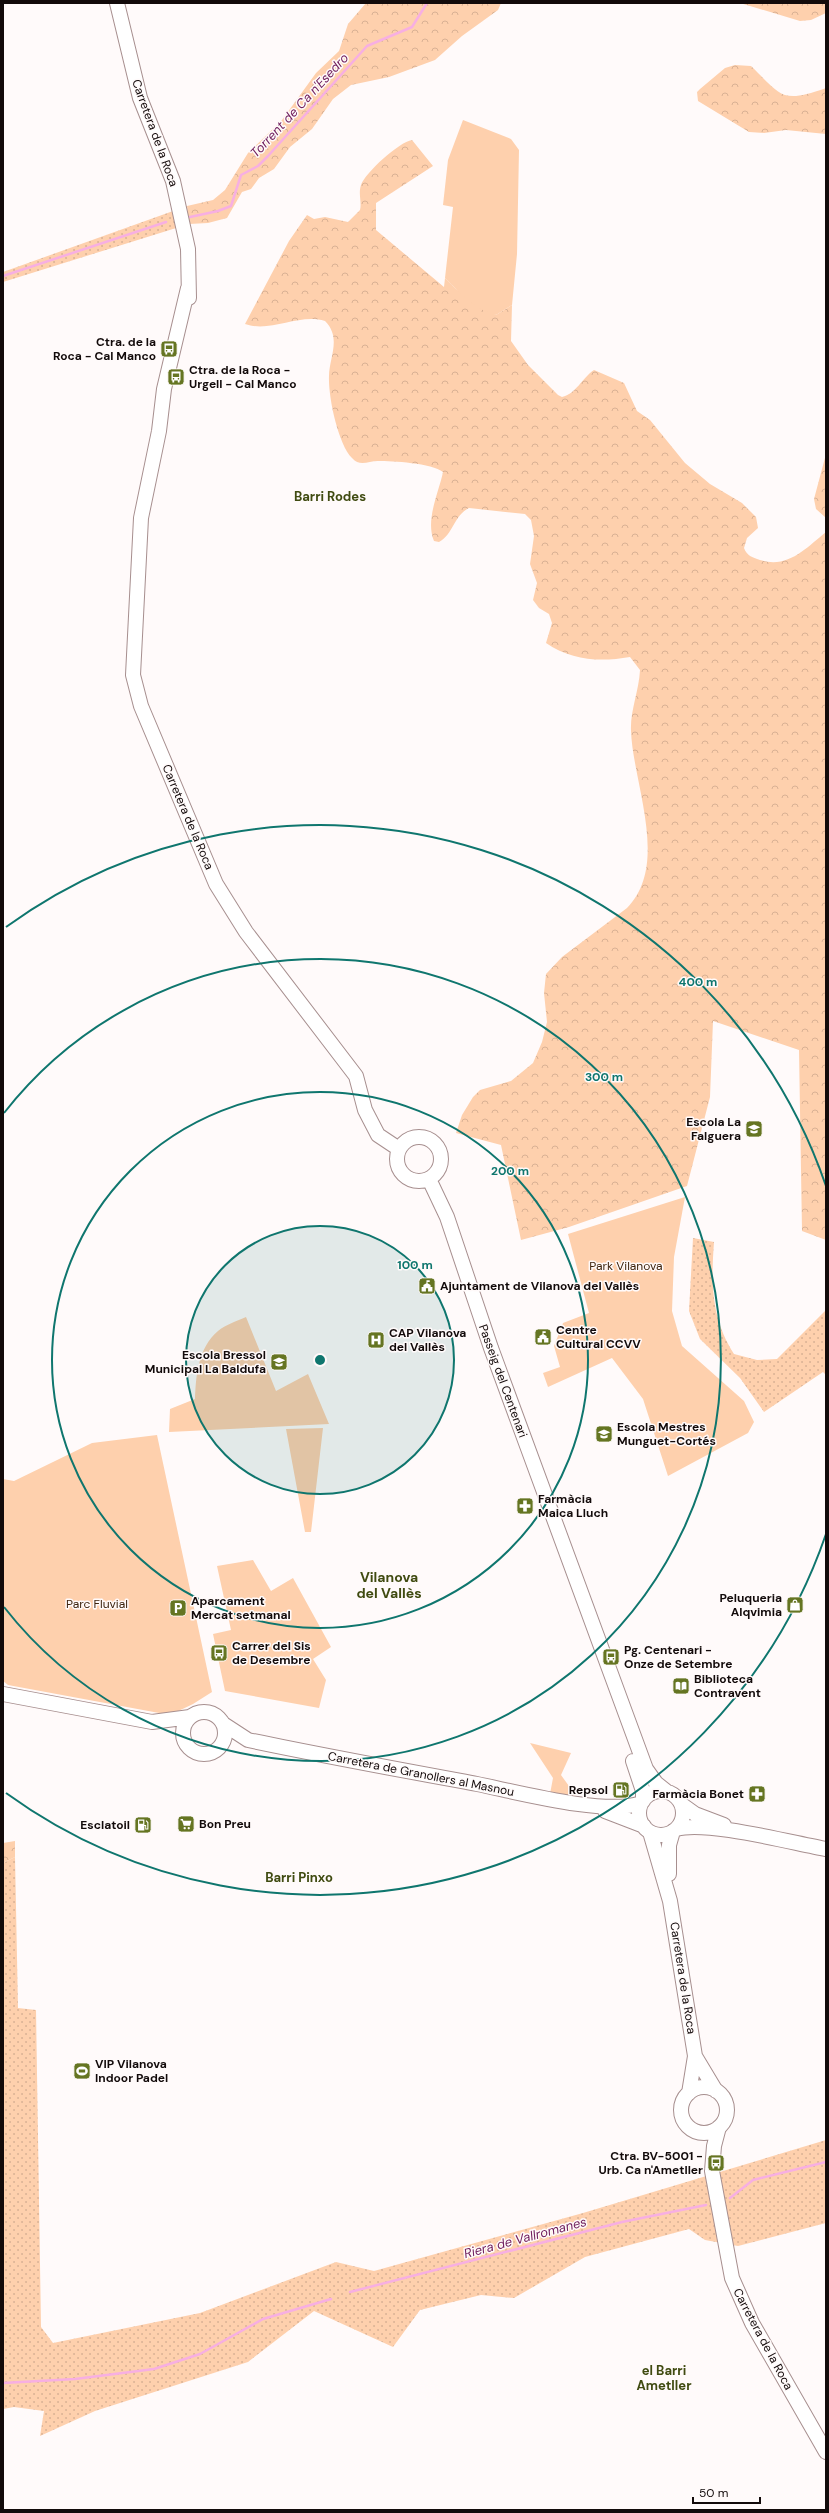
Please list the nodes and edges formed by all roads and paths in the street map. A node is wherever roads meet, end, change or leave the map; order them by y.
1 (117, 3) edge
2 (399, 1149) junction
3 (429, 1180) junction
4 (575, 1584) junction
5 (4, 1695) edge
6 (190, 1717) junction
7 (152, 1722) junction
8 (225, 1726) junction
9 (184, 1739) junction
10 (248, 1740) junction
11 (221, 1746) junction
12 (666, 1791) junction
13 (642, 1802) junction
14 (681, 1804) junction
15 (595, 1806) junction
16 (647, 1829) junction
17 (674, 1830) junction
18 (752, 1835) junction
19 (826, 1849) edge
20 (670, 1900) junction
21 (695, 2056) junction
22 (716, 2091) junction
23 (689, 2093) junction
24 (719, 2127) junction
25 (696, 2132) junction
26 (712, 2171) junction
27 (826, 2452) edge

1 - 2 street, Carretera de la Roca
2 - 3 street
2 - 3 street
3 - 4 street, Passeig del Centenari
4 - 12 street, Passeig del Centenari
4 - 13 street, Passeig del Centenari
5 - 7 street
6 - 7 street
6 - 8 street
6 - 9 street
7 - 9 street
8 - 10 street, Carretera de Granollers al Masnou
8 - 11 street
9 - 11 street
10 - 11 street, Carretera de Granollers al Masnou
10 - 15 street, Carretera de Granollers al Masnou
12 - 13 street
12 - 14 street
13 - 15 street, Carretera de Granollers al Masnou
13 - 16 street
14 - 17 street
14 - 18 street
15 - 16 street, Carretera de Granollers al Masnou
16 - 17 street
16 - 20 street, Carretera de la Roca
17 - 18 street
17 - 20 street, Carretera de la Roca
18 - 19 street
20 - 21 street, Carretera de la Roca
21 - 22 street, Carretera de la Roca
21 - 23 street, Carretera de la Roca
22 - 23 street
22 - 24 street
23 - 25 street
24 - 25 street
24 - 26 street, Carretera de la Roca
25 - 26 street, Carretera de la Roca
26 - 27 street, Carretera de la Roca

